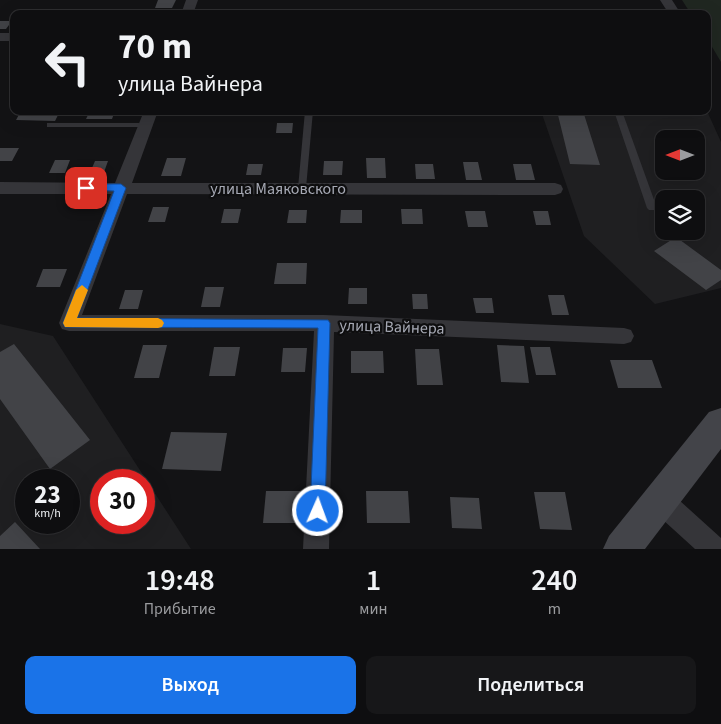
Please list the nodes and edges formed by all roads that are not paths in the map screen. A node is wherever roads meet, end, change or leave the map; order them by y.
1 (309, 115) edge
2 (619, 115) edge
3 (149, 118) edge
4 (50, 125) dead end
5 (0, 188) edge
6 (121, 188) junction
7 (302, 188) junction
8 (555, 189) dead end
9 (652, 208) dead end
10 (69, 323) joint
11 (324, 323) junction
12 (624, 336) dead end
13 (721, 423) edge
14 (660, 500) junction
15 (316, 549) edge
16 (622, 549) edge
17 (714, 549) edge

1 - 7 lane
2 - 9 lane
3 - 4 lane
3 - 6 street
5 - 6 street, улица Маяковского
6 - 7 street, улица Маяковского
6 - 10 street
7 - 8 street, улица Маяковского
10 - 11 street, улица Вайнера
11 - 12 street, улица Вайнера
11 - 15 street
13 - 14 main road
14 - 16 main road
14 - 17 street

